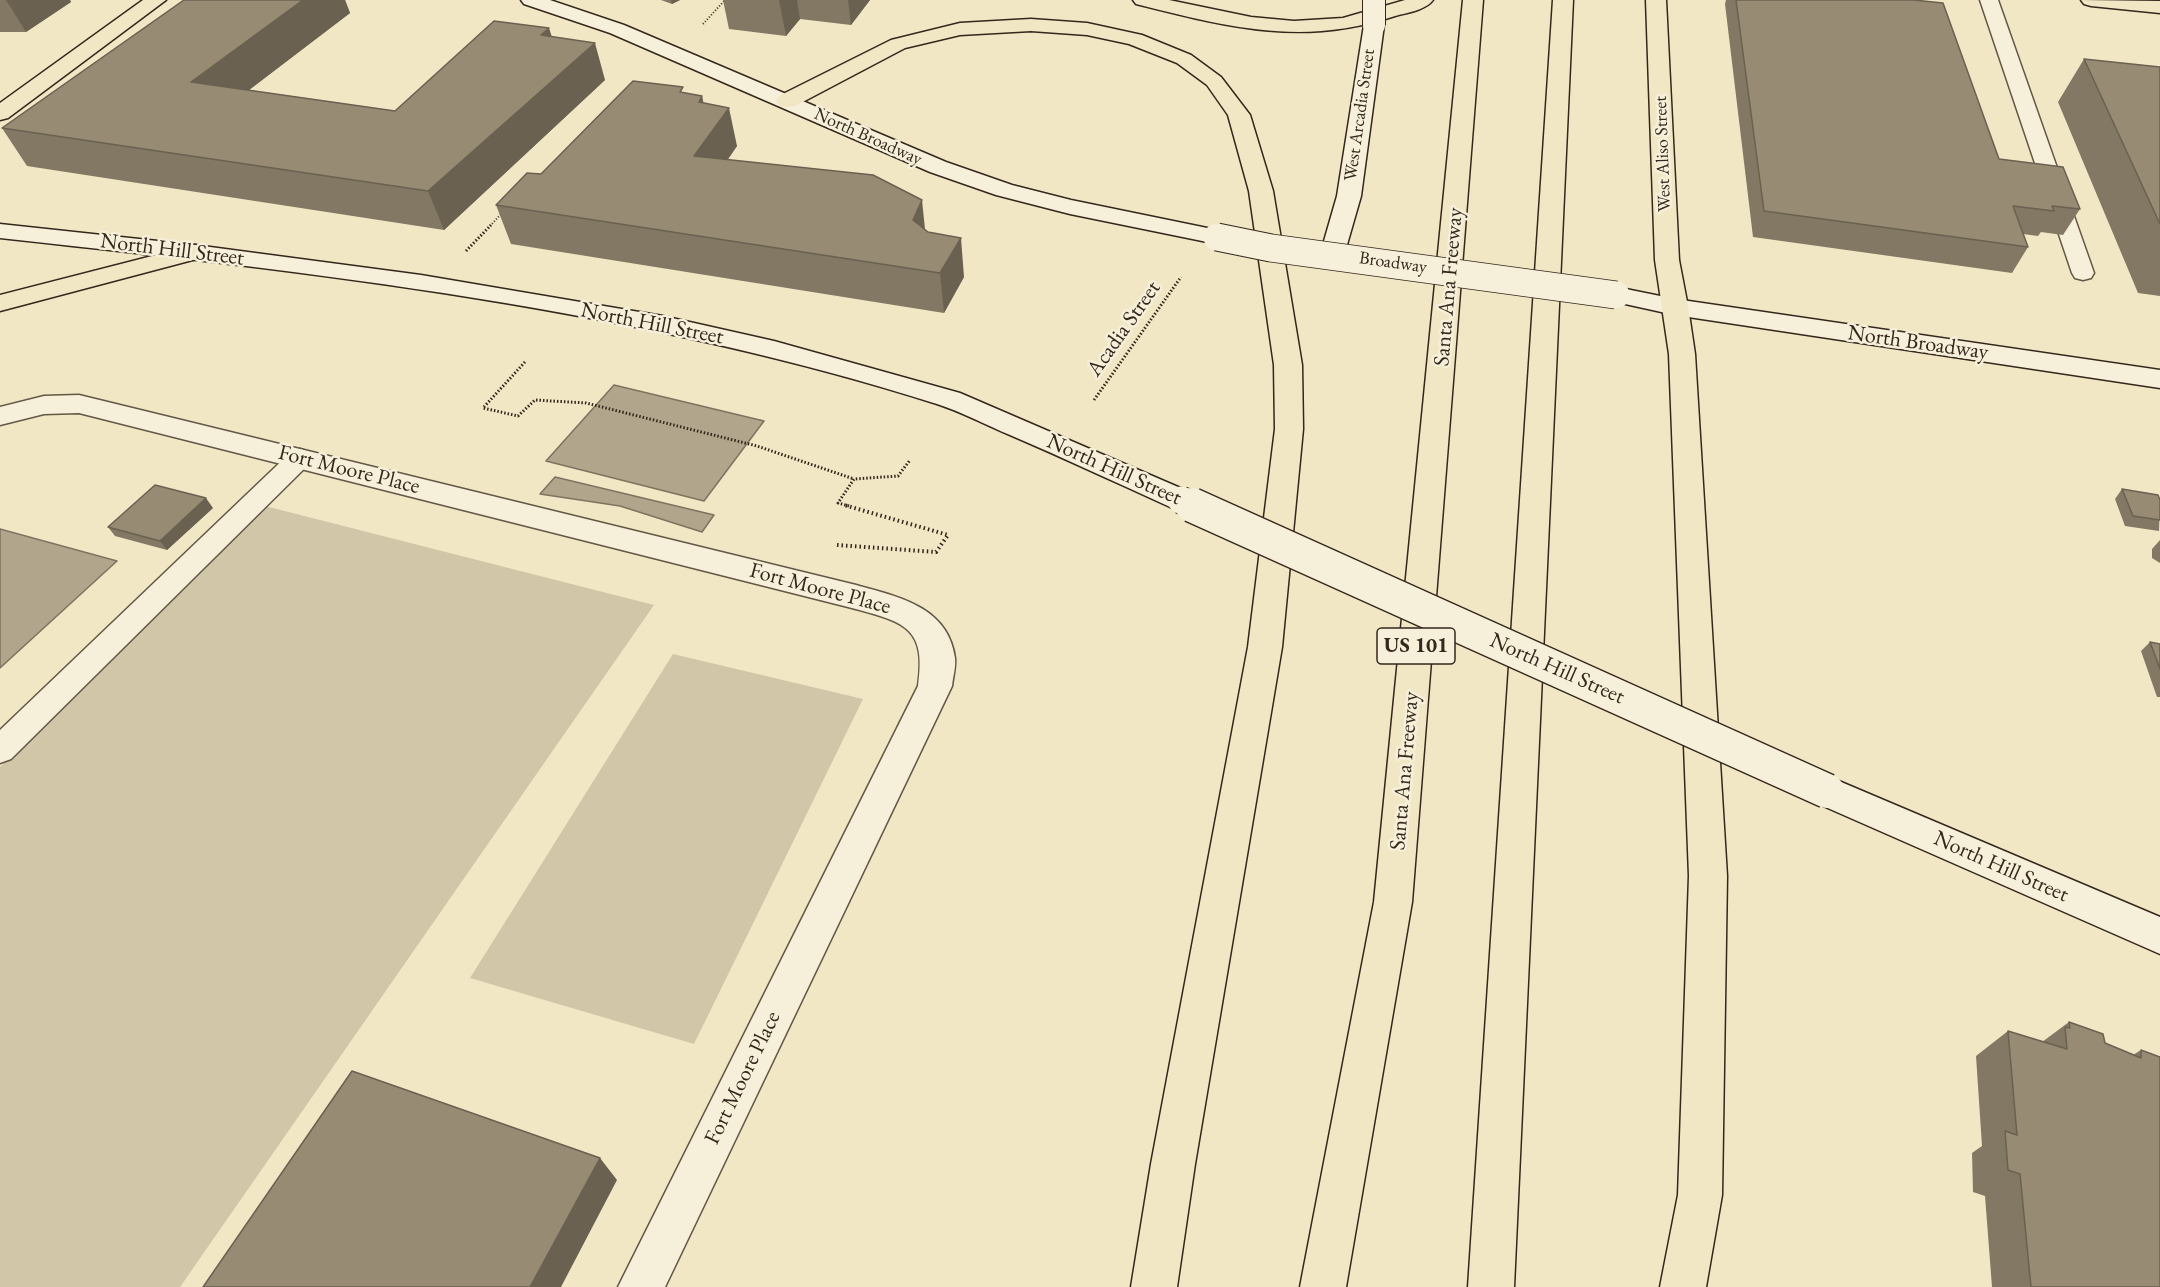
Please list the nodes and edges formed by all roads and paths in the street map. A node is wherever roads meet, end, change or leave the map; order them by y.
1 (156, 0) edge
2 (531, 0) edge
3 (725, 0) edge
4 (1143, 0) edge
5 (1374, 0) edge
6 (1423, 0) edge
7 (1473, 0) edge
8 (1563, 0) edge
9 (1656, 0) edge
10 (1989, 0) edge
11 (2091, 0) edge
12 (2160, 7) edge
13 (701, 26) dead end
14 (787, 101) junction
15 (0, 113) edge
16 (506, 209) edge
17 (0, 231) edge
18 (1217, 237) joint
19 (195, 252) junction
20 (465, 253) dead end
21 (1332, 255) junction
22 (2083, 273) dead end
23 (1181, 277) dead end
24 (0, 303) edge
25 (1676, 307) junction
26 (525, 362) dead end
27 (2160, 379) edge
28 (1094, 400) dead end
29 (0, 416) edge
30 (300, 458) junction
31 (910, 460) dead end
32 (854, 479) junction
33 (936, 552) dead end
34 (0, 750) edge
35 (2160, 936) edge
36 (641, 1287) edge
37 (1154, 1287) edge
38 (1323, 1287) edge
39 (1491, 1287) edge
40 (1683, 1287) edge

1 - 15 main road
2 - 14 main road, North Broadway
3 - 13 path
4 - 6 main road
5 - 21 main road, West Arcadia Street, bridge
7 - 38 main road, Santa Ana Freeway / US 101
8 - 39 main road
9 - 25 main road, West Aliso Street
10 - 22 lane
11 - 12 main road
14 - 18 main road, North Broadway
14 - 37 main road
16 - 20 path
17 - 19 main road, North Hill Street
18 - 21 main road, Broadway, bridge
19 - 24 main road
19 - 35 main road, North Hill Street, bridge
21 - 25 main road, Broadway, bridge
23 - 28 path, Acadia Street
25 - 27 main road, North Broadway
25 - 40 main road, West Aliso Street
26 - 32 path
29 - 30 main road, Fort Moore Place
30 - 34 lane
30 - 36 main road, Fort Moore Place
31 - 32 path
32 - 33 path

